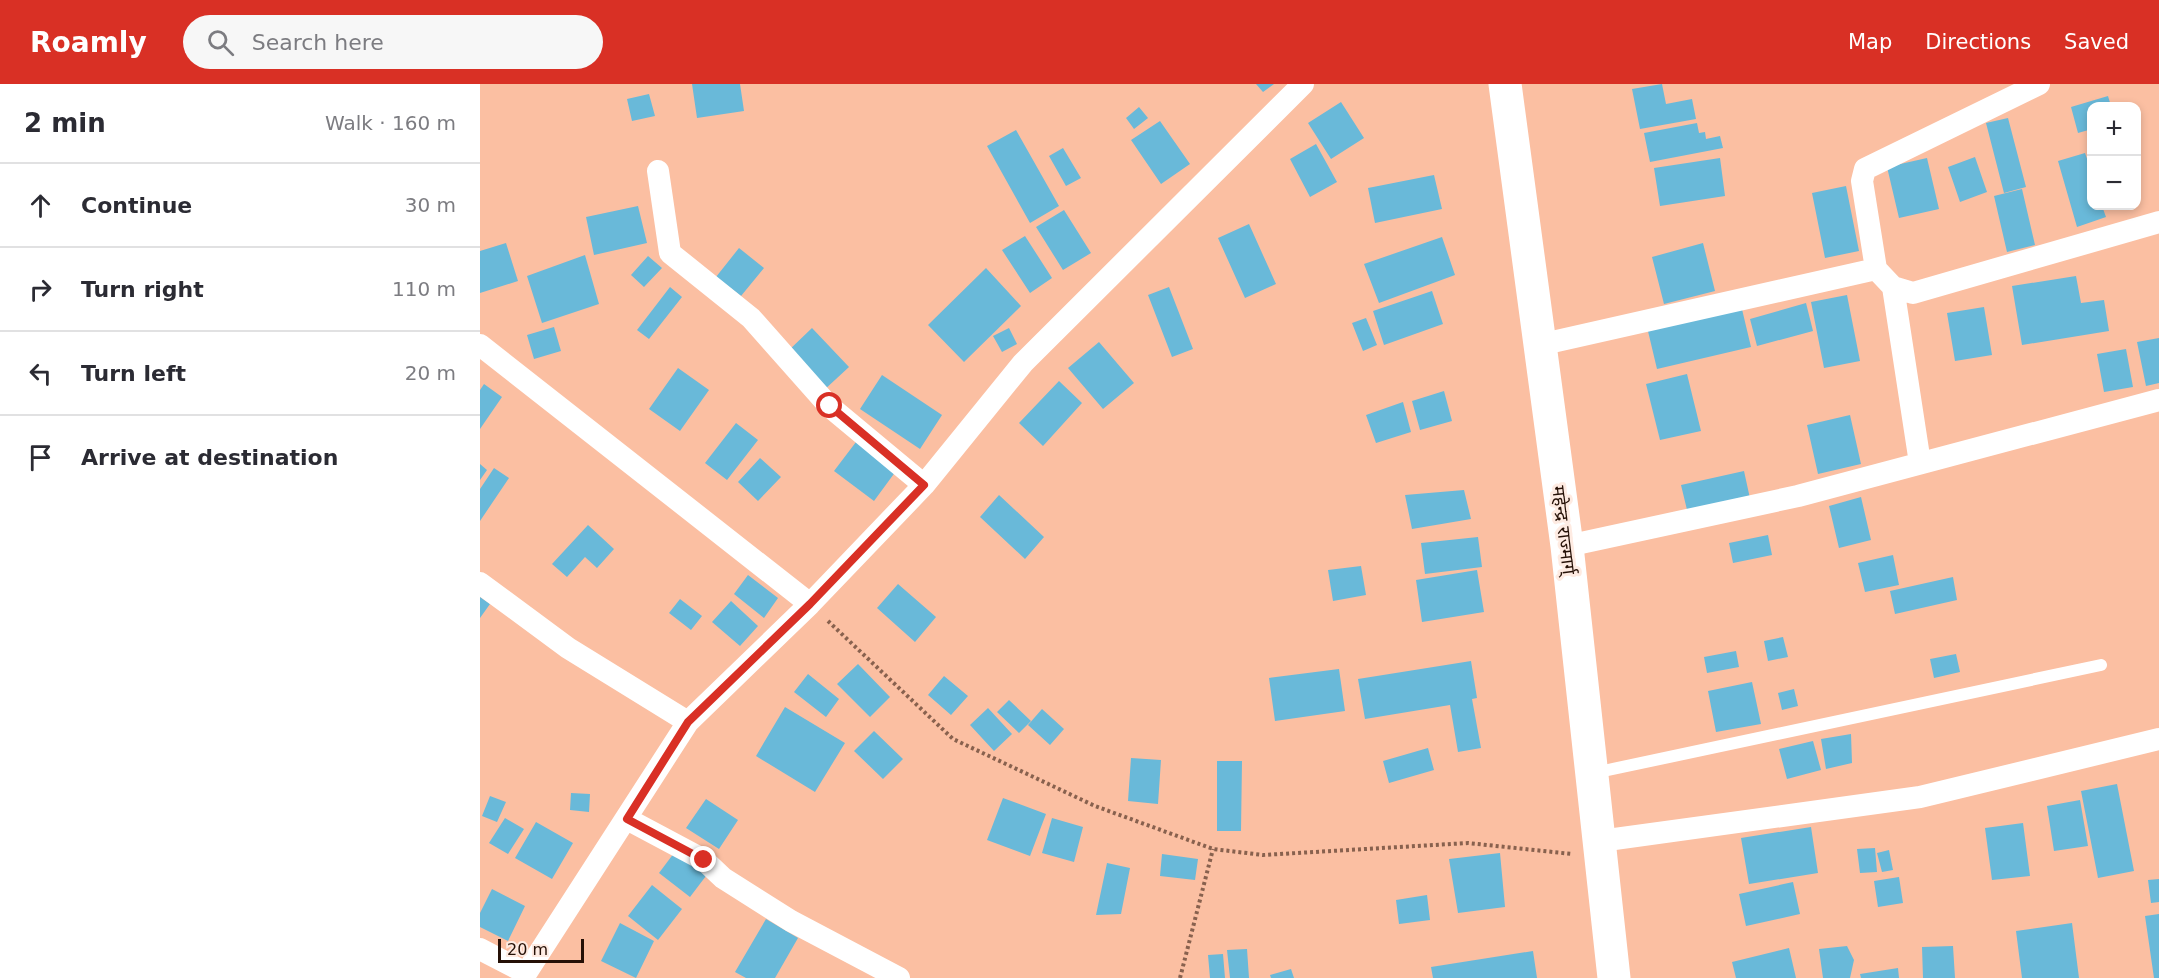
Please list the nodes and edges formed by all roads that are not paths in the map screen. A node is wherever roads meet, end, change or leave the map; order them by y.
1 (1303, 84) edge
2 (1505, 84) edge
3 (2039, 84) edge
4 (658, 171) dead end
5 (2159, 222) edge
6 (1876, 269) junction
7 (1893, 287) junction
8 (480, 345) edge
9 (1539, 345) junction
10 (2159, 400) edge
11 (1920, 463) junction
12 (924, 485) junction
13 (1567, 546) junction
14 (480, 583) edge
15 (810, 604) junction
16 (2101, 665) dead end
17 (688, 722) junction
18 (2159, 740) edge
19 (1591, 774) junction
20 (627, 819) junction
21 (1601, 854) junction
22 (480, 949) edge
23 (524, 976) edge
24 (899, 978) edge
25 (1614, 978) edge

1 - 12 street
2 - 9 highway, महेन्द्र राज्मार्ग्
3 - 6 street
4 - 12 street
5 - 7 street
6 - 7 street
6 - 9 street
7 - 11 street
8 - 15 street
9 - 13 highway, महेन्द्र राज्मार्ग्
10 - 11 street
11 - 13 street
12 - 15 street
13 - 19 highway, महेन्द्र राज्मार्ग्
14 - 17 street
15 - 17 street
16 - 19 lane
17 - 20 street
18 - 21 street
19 - 21 highway, महेन्द्र राज्मार्ग्
20 - 23 street
20 - 24 street
21 - 25 highway, महेन्द्र राज्मार्ग्
22 - 23 street

